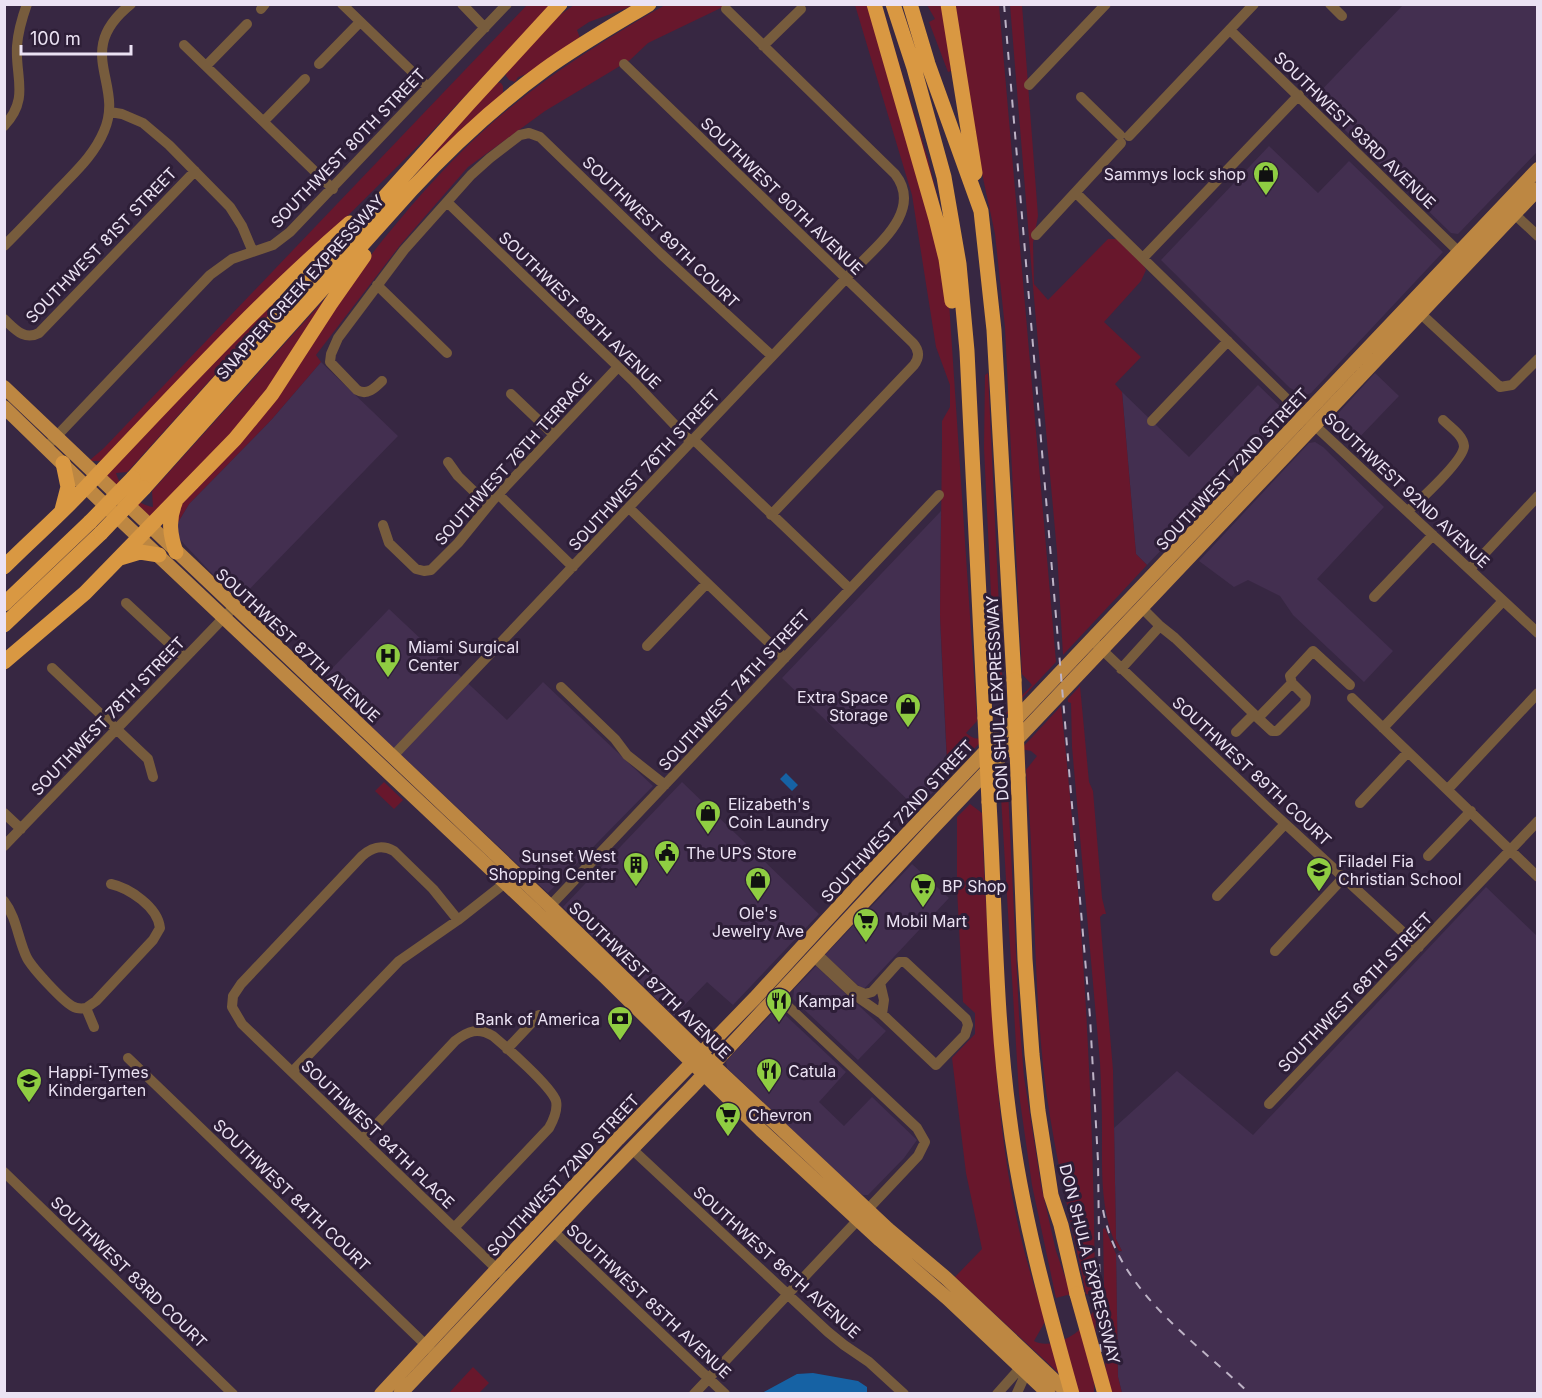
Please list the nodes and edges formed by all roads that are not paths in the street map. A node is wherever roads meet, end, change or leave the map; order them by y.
1 (27, 4) edge
2 (131, 4) edge
3 (342, 4) edge
4 (462, 4) edge
5 (507, 4) edge
6 (560, 4) edge
7 (649, 4) edge
8 (874, 4) edge
9 (894, 4) edge
10 (910, 4) edge
11 (948, 4) edge
12 (1106, 4) edge
13 (1254, 4) edge
14 (1329, 4) edge
15 (726, 9) dead end
16 (801, 9) dead end
17 (1342, 16) dead end
18 (360, 22) junction
19 (247, 24) dead end
20 (485, 28) junction
21 (1230, 30) junction
22 (4, 43) edge
23 (17, 44) junction
24 (184, 45) dead end
25 (763, 46) junction
26 (319, 64) dead end
27 (624, 64) dead end
28 (206, 66) junction
29 (305, 79) dead end
30 (1029, 84) dead end
31 (428, 87) junction
32 (1299, 95) junction
33 (1081, 97) dead end
34 (110, 112) junction
35 (264, 122) junction
36 (4, 126) edge
37 (1123, 138) junction
38 (1538, 169) edge
39 (195, 171) junction
40 (396, 184) junction
41 (333, 189) junction
42 (1538, 189) edge
43 (411, 190) junction
44 (1076, 193) junction
45 (447, 202) junction
46 (1509, 209) junction
47 (981, 211) junction
48 (1036, 235) dead end
49 (1538, 236) edge
50 (4, 246) edge
51 (253, 252) junction
52 (1464, 257) junction
53 (1143, 258) junction
54 (846, 278) junction
55 (377, 285) junction
56 (1420, 313) junction
57 (4, 319) edge
58 (1228, 341) junction
59 (447, 353) dead end
60 (772, 356) junction
61 (1538, 358) edge
62 (618, 367) junction
63 (382, 381) dead end
64 (4, 387) edge
65 (511, 394) dead end
66 (4, 407) edge
67 (1310, 420) junction
68 (1443, 420) dead end
69 (1152, 421) dead end
70 (554, 435) junction
71 (56, 436) junction
72 (692, 441) junction
73 (46, 447) junction
74 (972, 461) junction
75 (448, 462) dead end
76 (63, 463) junction
77 (91, 481) junction
78 (138, 483) junction
79 (498, 494) junction
80 (939, 495) dead end
81 (1538, 496) edge
82 (176, 501) junction
83 (488, 505) junction
84 (629, 508) junction
85 (62, 510) junction
86 (1408, 512) junction
87 (771, 514) junction
88 (383, 525) dead end
89 (145, 532) junction
90 (1433, 535) junction
91 (177, 552) junction
92 (159, 555) junction
93 (120, 558) junction
94 (4, 567) edge
95 (573, 567) junction
96 (1470, 569) junction
97 (707, 583) junction
98 (1152, 587) junction
99 (850, 589) junction
100 (1374, 597) dead end
101 (1503, 601) junction
102 (126, 603) dead end
103 (4, 604) edge
104 (1142, 608) junction
105 (229, 612) junction
106 (4, 625) edge
107 (1160, 626) junction
108 (1538, 633) edge
109 (1096, 645) junction
110 (647, 646) dead end
111 (185, 658) junction
112 (785, 658) junction
113 (4, 662) edge
114 (52, 668) dead end
115 (1121, 669) junction
116 (1292, 683) junction
117 (1350, 685) dead end
118 (561, 687) dead end
119 (1538, 693) edge
120 (1352, 698) dead end
121 (1256, 716) junction
122 (1383, 728) junction
123 (117, 729) junction
124 (1236, 732) dead end
125 (1408, 752) junction
126 (388, 761) junction
127 (153, 777) dead end
128 (665, 785) junction
129 (1448, 789) junction
130 (1360, 803) dead end
131 (1471, 811) junction
132 (4, 813) edge
133 (439, 819) junction
134 (459, 820) junction
135 (1538, 821) edge
136 (1285, 824) junction
137 (926, 825) junction
138 (21, 829) junction
139 (4, 846) edge
140 (1510, 850) junction
141 (1428, 856) dead end
142 (512, 870) junction
143 (1344, 877) junction
144 (1538, 877) edge
145 (505, 883) junction
146 (111, 884) dead end
147 (1217, 896) dead end
148 (4, 901) edge
149 (550, 906) junction
150 (840, 906) junction
151 (851, 916) junction
152 (458, 920) junction
153 (1419, 947) junction
154 (1275, 951) dead end
155 (814, 955) junction
156 (790, 970) junction
157 (609, 972) junction
158 (880, 983) junction
159 (777, 996) junction
160 (86, 1008) junction
161 (882, 1014) junction
162 (539, 1015) dead end
163 (94, 1028) dead end
164 (507, 1049) junction
165 (128, 1058) dead end
166 (696, 1058) junction
167 (708, 1070) junction
168 (292, 1072) junction
169 (1269, 1104) dead end
170 (363, 1139) junction
171 (633, 1149) junction
172 (4, 1172) edge
173 (568, 1194) junction
174 (862, 1215) junction
175 (454, 1227) junction
176 (553, 1231) junction
177 (503, 1274) junction
178 (946, 1278) junction
179 (787, 1294) junction
180 (947, 1298) junction
181 (431, 1350) junction
182 (1026, 1371) junction
183 (709, 1378) junction
184 (391, 1392) edge
185 (998, 1393) edge
186 (1017, 1393) edge
187 (233, 1394) edge
188 (694, 1394) edge
189 (725, 1394) edge
190 (904, 1394) edge
191 (1049, 1394) edge
192 (1070, 1394) edge
193 (1104, 1394) edge

1 - 23 street
2 - 34 street
3 - 18 street
4 - 20 street
5 - 20 street, SOUTHWEST 80TH STREET
6 - 40 highway, SNAPPER CREEK EXPRESSWAY
7 - 43 highway, SNAPPER CREEK EXPRESSWAY
8 - 74 highway
9 - 74 highway, DON SHULA EXPRESSWAY
10 - 47 highway, DON SHULA EXPRESSWAY
11 - 47 highway
12 - 30 street
13 - 21 street
14 - 17 street
15 - 25 street
16 - 25 street
18 - 26 street
18 - 31 street
19 - 28 street
20 - 31 street, SOUTHWEST 80TH STREET
21 - 32 street, SOUTHWEST 93RD AVENUE
21 - 37 street
22 - 23 street
23 - 36 street
24 - 28 street
25 - 54 street, SOUTHWEST 76TH STREET
27 - 54 street, SOUTHWEST 90TH AVENUE
28 - 35 street
29 - 35 street
31 - 41 street, SOUTHWEST 80TH STREET
32 - 52 street, SOUTHWEST 93RD AVENUE
32 - 53 street
33 - 37 street
34 - 39 street
34 - 50 street
35 - 41 street
37 - 44 street
38 - 46 main road, SOUTHWEST 72ND STREET
39 - 51 street
39 - 57 street, SOUTHWEST 81ST STREET
40 - 77 highway
40 - 78 highway, SNAPPER CREEK EXPRESSWAY
41 - 51 street, SOUTHWEST 80TH STREET
42 - 46 main road, SOUTHWEST 72ND STREET
43 - 78 highway, SNAPPER CREEK EXPRESSWAY
43 - 82 highway
44 - 48 street
44 - 53 street, SOUTHWEST 92ND AVENUE
45 - 55 street
45 - 60 street, SOUTHWEST 89TH COURT
45 - 62 street, SOUTHWEST 89TH AVENUE
46 - 49 street
46 - 52 main road, SOUTHWEST 72ND STREET
47 - 193 highway, DON SHULA EXPRESSWAY, bridge
51 - 71 street, SOUTHWEST 80TH STREET
52 - 56 main road, SOUTHWEST 72ND STREET
52 - 67 main road, SOUTHWEST 72ND STREET
53 - 58 street, SOUTHWEST 92ND AVENUE
54 - 60 street, SOUTHWEST 76TH STREET
54 - 87 street, SOUTHWEST 90TH AVENUE
55 - 59 street
55 - 63 street
56 - 61 street
56 - 67 main road, SOUTHWEST 72ND STREET
58 - 67 street, SOUTHWEST 92ND AVENUE
58 - 69 street
60 - 72 street, SOUTHWEST 76TH STREET
62 - 70 street, SOUTHWEST 76TH TERRACE
62 - 72 street, SOUTHWEST 89TH AVENUE
64 - 71 main road, SOUTHWEST 87TH AVENUE
65 - 70 street
66 - 73 main road, SOUTHWEST 87TH AVENUE
67 - 86 street, SOUTHWEST 92ND AVENUE
67 - 98 main road, SOUTHWEST 72ND STREET
68 - 86 street
70 - 79 street, SOUTHWEST 76TH TERRACE
71 - 73 street, SOUTHWEST 80TH STREET
71 - 77 main road, SOUTHWEST 87TH AVENUE
72 - 84 street, SOUTHWEST 76TH STREET
72 - 87 street, SOUTHWEST 89TH AVENUE
73 - 76 main road, SOUTHWEST 87TH AVENUE
74 - 192 highway, DON SHULA EXPRESSWAY, bridge
75 - 83 street
76 - 77 main road, SOUTHWEST 87TH AVENUE
76 - 85 highway
77 - 85 highway
77 - 89 main road, SOUTHWEST 87TH AVENUE
78 - 103 highway, SNAPPER CREEK EXPRESSWAY, bridge
78 - 106 highway, SNAPPER CREEK EXPRESSWAY, bridge
79 - 83 street, SOUTHWEST 76TH TERRACE
79 - 95 street
80 - 99 street, SOUTHWEST 74TH STREET
81 - 96 street
82 - 89 highway
82 - 91 highway
83 - 88 street, SOUTHWEST 76TH TERRACE
84 - 95 street, SOUTHWEST 76TH STREET
84 - 97 street
85 - 94 highway
86 - 90 street, SOUTHWEST 92ND AVENUE
87 - 99 street, SOUTHWEST 89TH AVENUE
89 - 91 main road, SOUTHWEST 87TH AVENUE
89 - 92 main road, SOUTHWEST 87TH AVENUE
89 - 93 highway
90 - 96 street, SOUTHWEST 92ND AVENUE
90 - 100 street
91 - 105 main road, SOUTHWEST 87TH AVENUE
92 - 93 highway
92 - 105 main road, SOUTHWEST 87TH AVENUE
93 - 113 highway
95 - 126 street, SOUTHWEST 76TH STREET
96 - 101 street, SOUTHWEST 92ND AVENUE
97 - 110 street
97 - 112 street
98 - 104 main road, SOUTHWEST 72ND STREET
98 - 109 main road, SOUTHWEST 72ND STREET
99 - 112 street, SOUTHWEST 74TH STREET
101 - 108 street, SOUTHWEST 92ND AVENUE
101 - 122 street
102 - 111 street
104 - 107 street
104 - 109 main road, SOUTHWEST 72ND STREET
105 - 111 street, SOUTHWEST 78TH STREET
105 - 126 main road, SOUTHWEST 87TH AVENUE
107 - 115 street
107 - 121 street
109 - 115 street, SOUTHWEST 89TH COURT
109 - 137 main road, SOUTHWEST 72ND STREET
111 - 123 street, SOUTHWEST 78TH STREET
112 - 128 street, SOUTHWEST 74TH STREET
114 - 123 street
115 - 136 street, SOUTHWEST 89TH COURT
116 - 117 street
116 - 121 street
116 - 121 street
118 - 128 street
119 - 129 street
120 - 122 street
121 - 124 street
122 - 125 street
123 - 127 street
123 - 138 street, SOUTHWEST 78TH STREET
125 - 129 street
125 - 130 street
126 - 133 main road, SOUTHWEST 87TH AVENUE
126 - 134 main road, SOUTHWEST 87TH AVENUE
128 - 149 street, SOUTHWEST 74TH STREET
129 - 131 street
131 - 140 street
131 - 141 street
132 - 138 street
133 - 134 main road
133 - 145 main road, SOUTHWEST 87TH AVENUE
134 - 142 main road, SOUTHWEST 87TH AVENUE
135 - 140 street, SOUTHWEST 68TH STREET
136 - 143 street, SOUTHWEST 89TH COURT
136 - 147 street
137 - 150 main road, SOUTHWEST 72ND STREET
137 - 151 main road, SOUTHWEST 72ND STREET
138 - 139 street, SOUTHWEST 78TH STREET
140 - 144 street
140 - 153 street, SOUTHWEST 68TH STREET
142 - 145 main road
142 - 149 main road, SOUTHWEST 87TH AVENUE
143 - 153 street, SOUTHWEST 89TH COURT
143 - 154 street
145 - 152 street
145 - 157 main road, SOUTHWEST 87TH AVENUE
146 - 160 street
148 - 160 street
149 - 157 main road, SOUTHWEST 87TH AVENUE
150 - 151 main road
150 - 156 main road, SOUTHWEST 72ND STREET
151 - 155 main road, SOUTHWEST 72ND STREET
152 - 168 street
152 - 168 street, SOUTHWEST 84TH PLACE
153 - 169 street, SOUTHWEST 68TH STREET
155 - 156 main road, SOUTHWEST 72ND STREET
155 - 158 street
155 - 161 street
156 - 159 main road, SOUTHWEST 72ND STREET
156 - 166 main road, SOUTHWEST 72ND STREET
157 - 166 main road, SOUTHWEST 87TH AVENUE
158 - 161 street
158 - 161 street
159 - 167 main road, SOUTHWEST 72ND STREET
159 - 174 street
160 - 163 street
162 - 164 street
164 - 170 street
164 - 175 street
165 - 181 street, SOUTHWEST 84TH COURT
166 - 167 main road, SOUTHWEST 87TH AVENUE
166 - 173 main road, SOUTHWEST 72ND STREET
167 - 171 main road, SOUTHWEST 72ND STREET
167 - 174 main road, SOUTHWEST 87TH AVENUE
168 - 170 street, SOUTHWEST 84TH PLACE
170 - 175 street, SOUTHWEST 84TH PLACE
171 - 176 main road, SOUTHWEST 72ND STREET
171 - 179 street, SOUTHWEST 86TH AVENUE
172 - 187 street, SOUTHWEST 83RD COURT
173 - 176 main road
173 - 177 main road, SOUTHWEST 72ND STREET
174 - 178 main road, SOUTHWEST 87TH AVENUE
174 - 179 street
174 - 180 main road, SOUTHWEST 87TH AVENUE
175 - 177 street, SOUTHWEST 84TH PLACE
176 - 177 main road, SOUTHWEST 72ND STREET
176 - 183 street, SOUTHWEST 85TH AVENUE
177 - 181 main road, SOUTHWEST 72ND STREET
178 - 180 main road
178 - 182 main road, SOUTHWEST 87TH AVENUE
179 - 183 street
179 - 190 street, SOUTHWEST 86TH AVENUE
180 - 182 main road, SOUTHWEST 87TH AVENUE
181 - 184 main road, SOUTHWEST 72ND STREET
182 - 185 street
182 - 186 street
182 - 191 main road, SOUTHWEST 87TH AVENUE
182 - 192 main road, SOUTHWEST 87TH AVENUE
183 - 188 street
183 - 189 street, SOUTHWEST 85TH AVENUE
185 - 186 street

